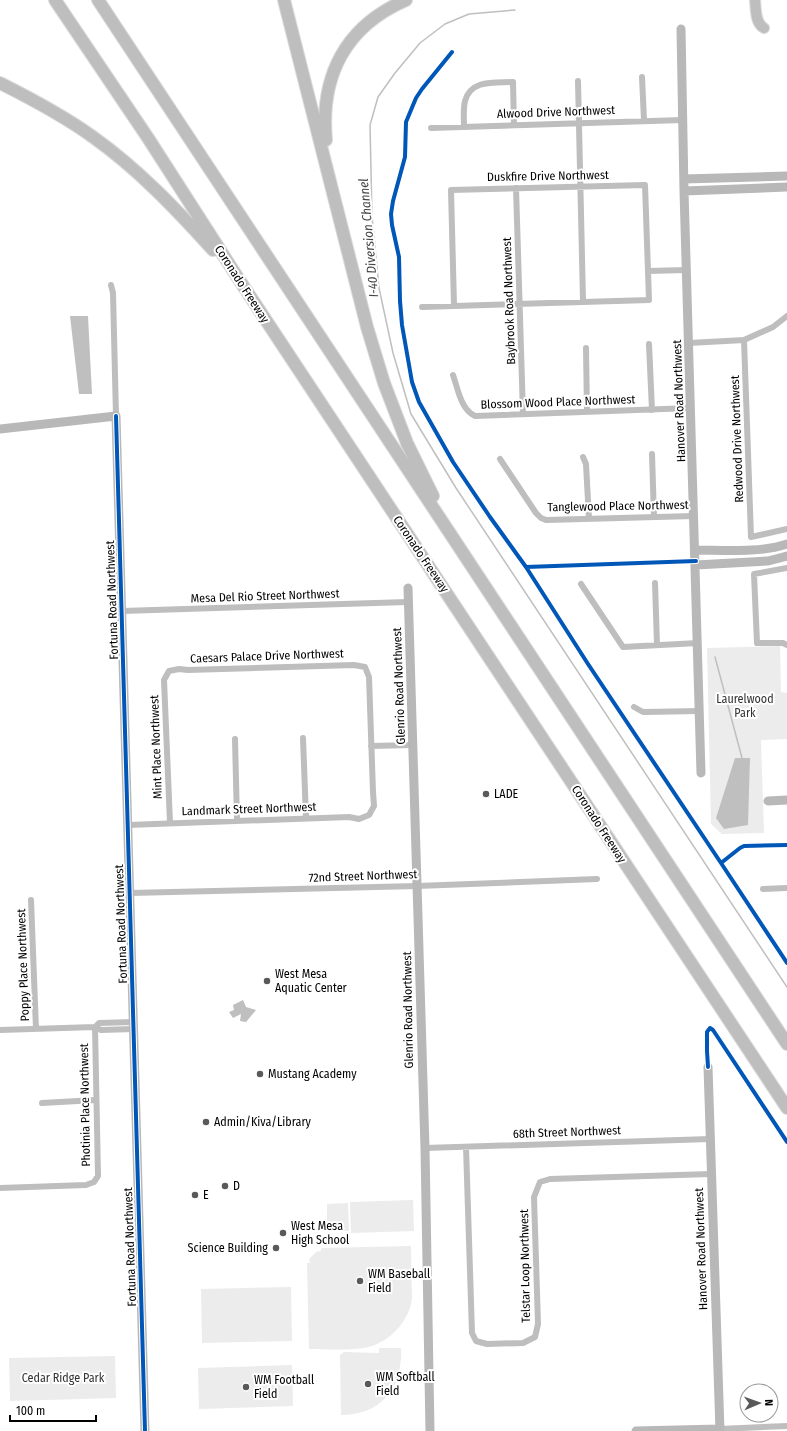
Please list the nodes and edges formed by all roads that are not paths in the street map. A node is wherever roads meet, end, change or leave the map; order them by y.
1 (54, 0) edge
2 (98, 0) edge
3 (284, 0) edge
4 (406, 0) edge
5 (755, 0) edge
6 (764, 28) dead end
7 (681, 29) dead end
8 (642, 77) dead end
9 (578, 81) dead end
10 (0, 83) edge
11 (644, 120) junction
12 (683, 120) junction
13 (578, 122) junction
14 (514, 125) junction
15 (464, 127) junction
16 (430, 128) dead end
17 (787, 176) edge
18 (684, 179) junction
19 (580, 186) junction
20 (787, 187) edge
21 (516, 188) junction
22 (684, 191) junction
23 (337, 204) junction
24 (687, 270) junction
25 (648, 271) junction
26 (238, 278) junction
27 (112, 286) dead end
28 (583, 301) junction
29 (520, 303) junction
30 (454, 306) junction
31 (422, 307) dead end
32 (787, 316) edge
33 (744, 340) junction
34 (649, 344) dead end
35 (689, 344) junction
36 (586, 348) dead end
37 (453, 375) dead end
38 (691, 408) junction
39 (652, 410) junction
40 (587, 412) junction
41 (523, 414) junction
42 (116, 416) junction
43 (0, 429) edge
44 (652, 454) dead end
45 (582, 457) dead end
46 (500, 459) dead end
47 (694, 516) junction
48 (654, 517) junction
49 (589, 519) junction
50 (787, 529) edge
51 (455, 540) junction
52 (787, 544) edge
53 (696, 550) junction
54 (787, 556) edge
55 (696, 566) junction
56 (787, 568) edge
57 (656, 583) dead end
58 (581, 584) dead end
59 (408, 588) dead end
60 (408, 602) junction
61 (122, 611) junction
62 (698, 643) junction
63 (658, 645) junction
64 (787, 645) edge
65 (170, 671) joint
66 (634, 707) dead end
67 (700, 711) junction
68 (302, 738) dead end
69 (235, 739) dead end
70 (412, 745) junction
71 (371, 746) junction
72 (701, 774) dead end
73 (768, 800) dead end
74 (787, 800) edge
75 (306, 818) junction
76 (237, 821) junction
77 (170, 823) junction
78 (128, 825) junction
79 (597, 879) dead end
80 (417, 886) junction
81 (787, 888) edge
82 (763, 889) dead end
83 (130, 893) junction
84 (31, 900) dead end
85 (134, 1026) junction
86 (95, 1027) junction
87 (36, 1029) junction
88 (0, 1030) edge
89 (787, 1044) edge
90 (708, 1066) dead end
91 (96, 1100) junction
92 (42, 1103) dead end
93 (787, 1108) edge
94 (710, 1139) junction
95 (466, 1147) junction
96 (425, 1148) junction
97 (711, 1174) junction
98 (0, 1188) edge
99 (787, 1426) edge
100 (720, 1430) edge
101 (145, 1431) edge
102 (430, 1431) edge
103 (636, 1431) edge

1 - 26 highway, Coronado Freeway
2 - 51 highway
3 - 23 highway
4 - 23 highway
5 - 6 main road
7 - 12 street, Hanover Road Northwest
8 - 11 street
9 - 13 street
10 - 26 highway
11 - 12 street, Alwood Drive Northwest
11 - 13 street, Alwood Drive Northwest
12 - 18 street, Hanover Road Northwest
13 - 14 street, Alwood Drive Northwest
13 - 19 street
14 - 15 street, Alwood Drive Northwest
14 - 15 street
15 - 16 street, Alwood Drive Northwest
17 - 18 street
18 - 22 street, Hanover Road Northwest
19 - 21 street, Duskfire Drive Northwest
19 - 25 street, Duskfire Drive Northwest
19 - 28 street
20 - 22 street
21 - 29 street, Baybrook Road Northwest
21 - 30 street, Duskfire Drive Northwest
22 - 24 street, Hanover Road Northwest
23 - 51 highway
24 - 25 street
24 - 35 street, Hanover Road Northwest
25 - 28 street
26 - 93 highway, Coronado Freeway
27 - 42 street, Fortuna Road Northwest
28 - 29 street
29 - 30 street
29 - 41 street, Baybrook Road Northwest
30 - 31 street
32 - 33 street
33 - 35 street
33 - 50 street, Redwood Drive Northwest
34 - 39 street
35 - 38 street, Hanover Road Northwest
36 - 40 street
37 - 41 street, Blossom Wood Place Northwest
38 - 39 street, Blossom Wood Place Northwest
38 - 47 street, Hanover Road Northwest
39 - 40 street, Blossom Wood Place Northwest
40 - 41 street, Blossom Wood Place Northwest
42 - 43 street
42 - 61 street, Fortuna Road Northwest
44 - 48 street
45 - 49 street
46 - 49 street, Tanglewood Place Northwest
47 - 48 street, Tanglewood Place Northwest
47 - 53 street, Hanover Road Northwest
48 - 49 street, Tanglewood Place Northwest
51 - 89 highway
52 - 53 street
53 - 55 street, Hanover Road Northwest
54 - 55 street
55 - 62 street, Hanover Road Northwest
56 - 64 street
57 - 63 street
58 - 63 street
59 - 60 street, Glenrio Road Northwest
60 - 61 street, Mesa Del Rio Street Northwest
60 - 70 street, Glenrio Road Northwest
61 - 78 street, Fortuna Road Northwest
62 - 63 street
62 - 67 street, Hanover Road Northwest
65 - 71 street, Caesars Palace Drive Northwest
65 - 77 street, Mint Place Northwest
66 - 67 street
67 - 72 street, Hanover Road Northwest
68 - 75 street
69 - 76 street
70 - 71 street
70 - 80 street, Glenrio Road Northwest
71 - 75 street, Landmark Street Northwest
73 - 74 street
75 - 76 street, Landmark Street Northwest
76 - 77 street, Landmark Street Northwest
77 - 78 street, Landmark Street Northwest
78 - 83 street, Fortuna Road Northwest
79 - 80 street, 72nd Street Northwest
80 - 83 street, 72nd Street Northwest
80 - 96 street, Glenrio Road Northwest
81 - 82 street
83 - 85 street, Fortuna Road Northwest
84 - 87 street, Poppy Place Northwest
85 - 86 street
85 - 101 street, Fortuna Road Northwest
86 - 87 street
86 - 91 street, Photinia Place Northwest
87 - 88 street
90 - 94 street, Hanover Road Northwest
91 - 92 street
91 - 98 street, Photinia Place Northwest
94 - 95 street, 68th Street Northwest
94 - 97 street, Hanover Road Northwest
95 - 96 street, 68th Street Northwest
95 - 97 street, Telstar Loop Northwest
96 - 102 street, Glenrio Road Northwest
97 - 100 street, Hanover Road Northwest
99 - 100 street
100 - 103 street

